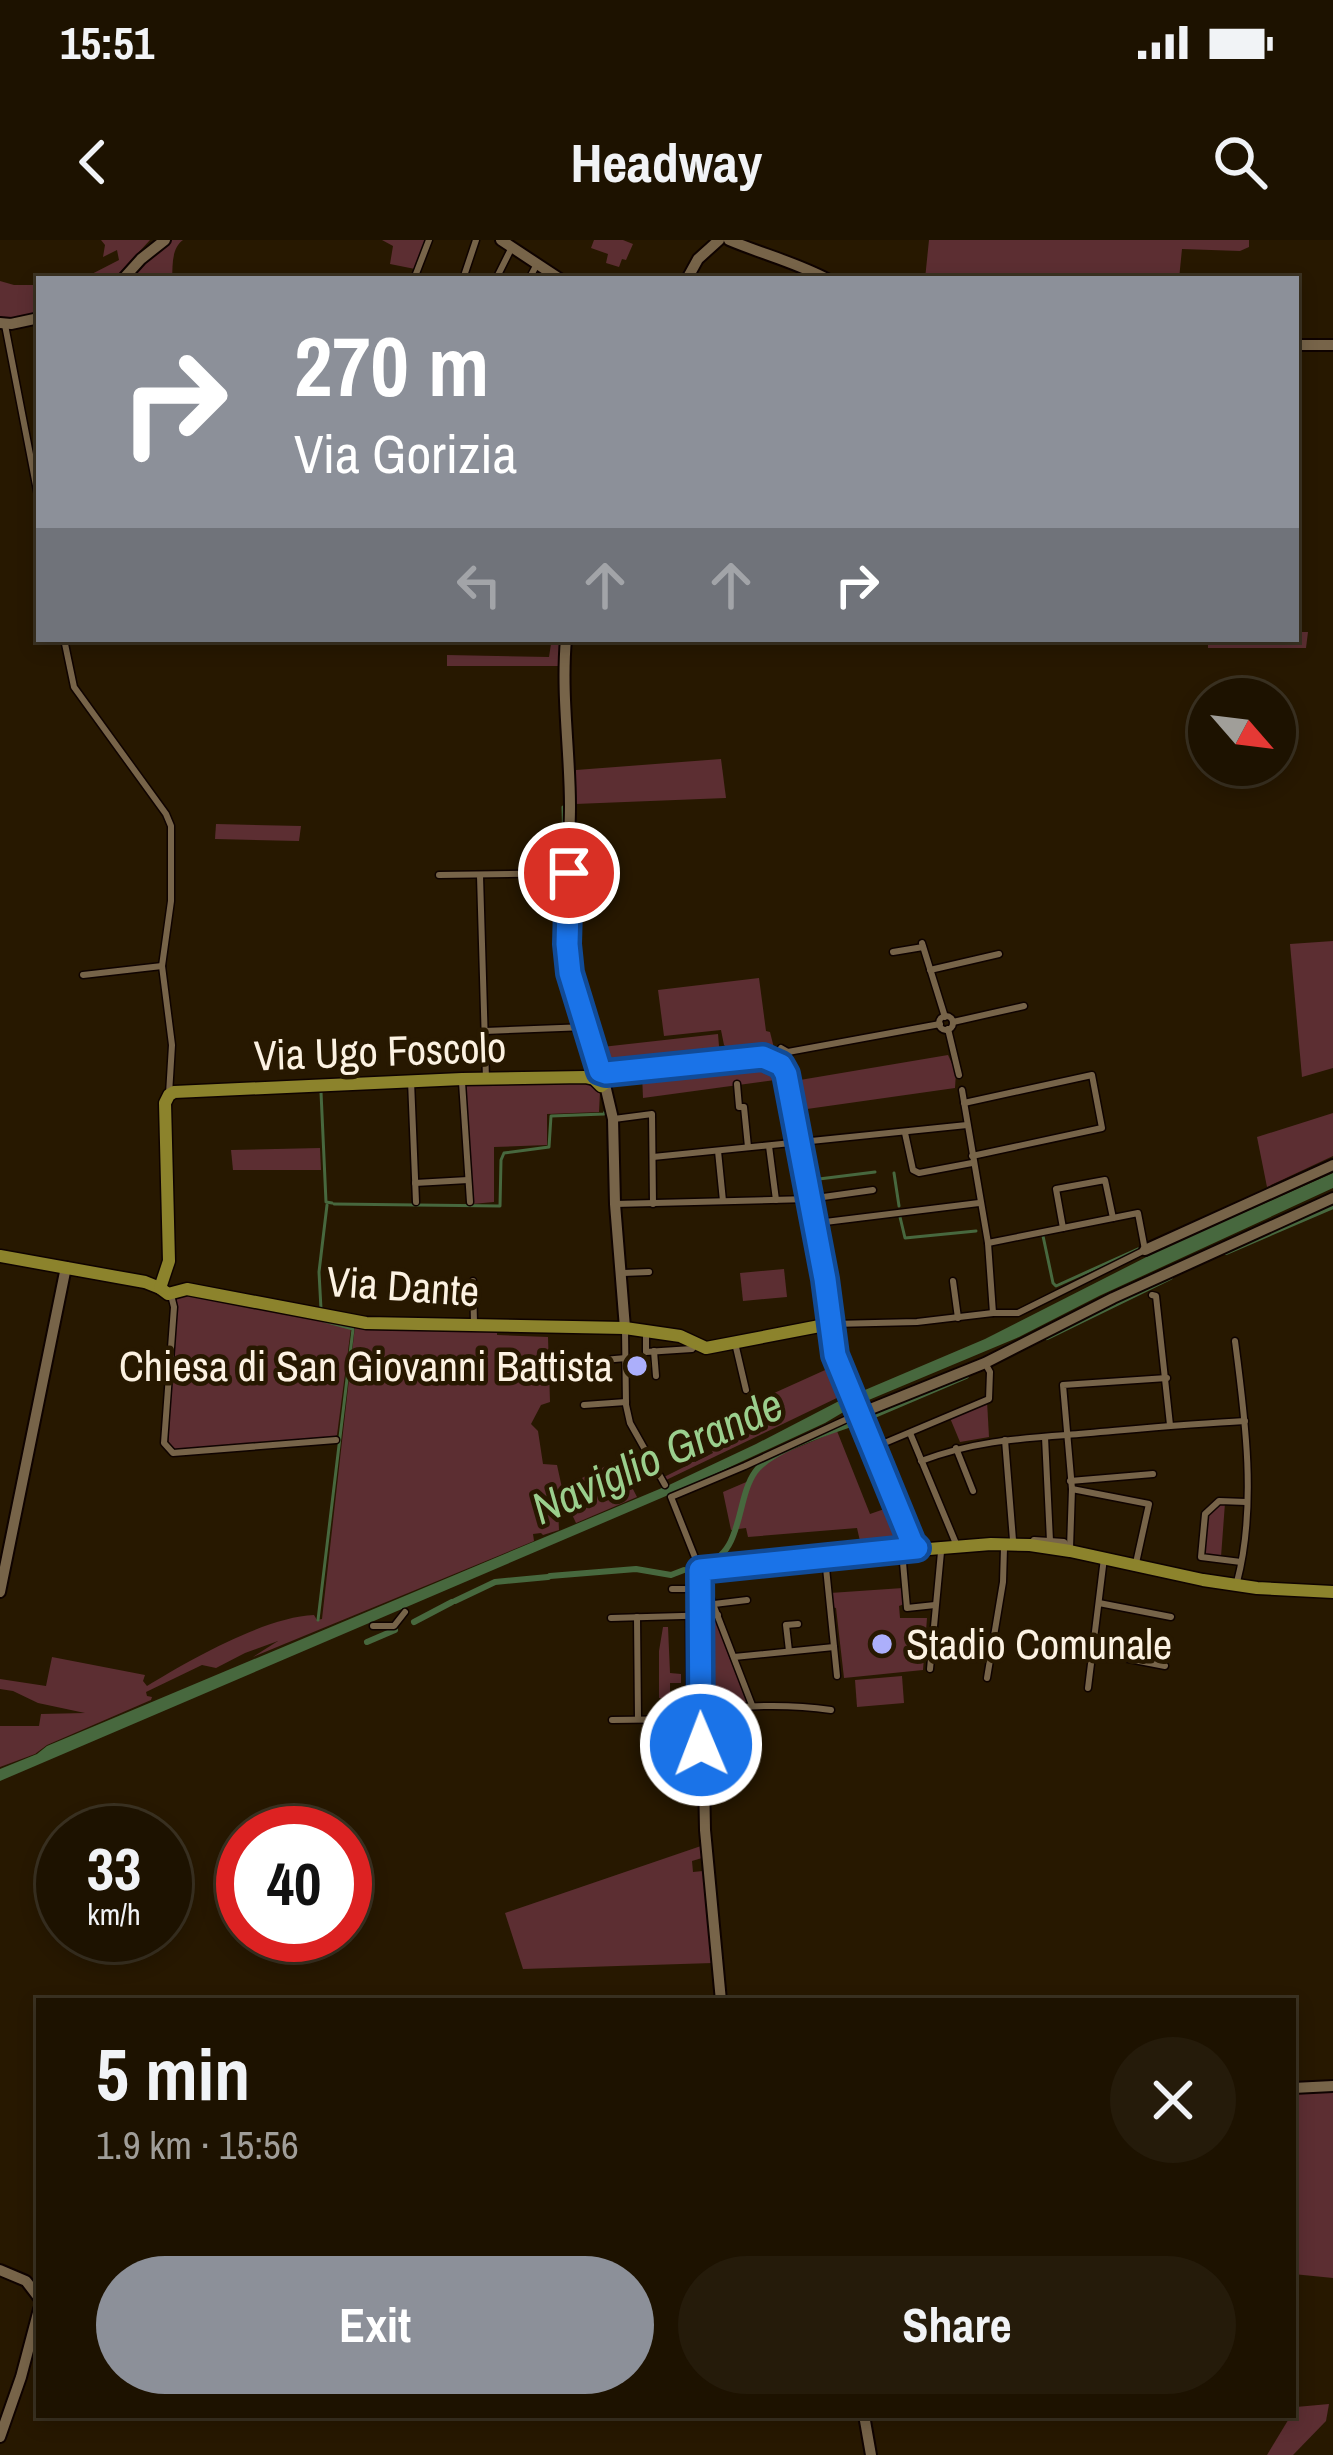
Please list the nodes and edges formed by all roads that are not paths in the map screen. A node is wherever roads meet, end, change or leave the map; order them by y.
1 (165, 240) edge
2 (428, 240) edge
3 (476, 240) edge
4 (719, 240) edge
5 (729, 240) edge
6 (507, 244) edge
7 (538, 264) junction
8 (802, 273) edge
9 (126, 276) edge
10 (415, 276) edge
11 (464, 276) edge
12 (497, 276) edge
13 (531, 276) edge
14 (556, 276) edge
15 (689, 276) edge
16 (36, 318) edge
17 (2, 324) edge
18 (1299, 345) edge
19 (1333, 346) edge
20 (36, 487) edge
21 (65, 642) edge
22 (566, 642) edge
23 (569, 873) junction
24 (439, 875) dead end
25 (480, 876) junction
26 (893, 952) dead end
27 (999, 954) dead end
28 (162, 966) junction
29 (930, 970) junction
30 (83, 975) dead end
31 (1024, 1006) dead end
32 (946, 1023) junction
33 (587, 1027) junction
34 (484, 1030) junction
35 (782, 1057) junction
36 (959, 1075) dead end
37 (601, 1077) junction
38 (486, 1078) junction
39 (462, 1079) junction
40 (411, 1081) junction
41 (736, 1084) dead end
42 (962, 1090) dead end
43 (169, 1095) junction
44 (964, 1103) junction
45 (613, 1119) junction
46 (967, 1125) junction
47 (905, 1132) junction
48 (800, 1142) junction
49 (769, 1146) junction
50 (748, 1147) junction
51 (718, 1151) junction
52 (653, 1157) junction
53 (972, 1160) junction
54 (1333, 1165) edge
55 (468, 1180) junction
56 (415, 1183) junction
57 (873, 1190) dead end
58 (1333, 1198) edge
59 (776, 1199) junction
60 (809, 1199) junction
61 (723, 1201) junction
62 (416, 1202) dead end
63 (470, 1202) dead end
64 (979, 1203) junction
65 (615, 1204) junction
66 (653, 1204) junction
67 (1113, 1218) junction
68 (814, 1224) junction
69 (1063, 1228) junction
70 (988, 1243) junction
71 (1145, 1250) junction
72 (0, 1256) edge
73 (66, 1267) junction
74 (649, 1272) dead end
75 (620, 1274) junction
76 (473, 1281) dead end
77 (953, 1281) dead end
78 (168, 1284) junction
79 (1152, 1295) dead end
80 (994, 1313) junction
81 (958, 1318) junction
82 (829, 1323) junction
83 (474, 1327) junction
84 (625, 1328) junction
85 (646, 1332) junction
86 (1235, 1341) dead end
87 (735, 1343) junction
88 (699, 1345) junction
89 (653, 1351) junction
90 (626, 1358) junction
91 (570, 1363) dead end
92 (986, 1365) junction
93 (656, 1376) dead end
94 (1166, 1378) junction
95 (746, 1390) dead end
96 (626, 1402) junction
97 (584, 1405) dead end
98 (857, 1412) junction
99 (1245, 1421) junction
100 (1170, 1425) junction
101 (910, 1433) junction
102 (1066, 1435) junction
103 (1045, 1437) junction
104 (336, 1440) dead end
105 (1005, 1440) junction
106 (956, 1448) junction
107 (872, 1449) junction
108 (921, 1462) junction
109 (1153, 1474) dead end
110 (665, 1484) dead end
111 (1071, 1485) junction
112 (973, 1491) dead end
113 (1246, 1502) junction
114 (1050, 1540) junction
115 (1003, 1543) junction
116 (1068, 1543) junction
117 (957, 1546) junction
118 (941, 1548) junction
119 (910, 1549) junction
120 (824, 1558) junction
121 (1104, 1558) junction
122 (1242, 1562) junction
123 (1136, 1567) junction
124 (700, 1570) junction
125 (1236, 1585) junction
126 (672, 1589) dead end
127 (703, 1590) junction
128 (0, 1592) edge
129 (1333, 1592) edge
130 (747, 1600) dead end
131 (1099, 1603) junction
132 (714, 1604) junction
133 (935, 1606) junction
134 (405, 1612) dead end
135 (718, 1615) junction
136 (638, 1617) junction
137 (694, 1617) junction
138 (1171, 1617) dead end
139 (611, 1618) dead end
140 (798, 1624) dead end
141 (374, 1626) dead end
142 (834, 1647) junction
143 (789, 1652) junction
144 (1093, 1652) junction
145 (734, 1658) junction
146 (1165, 1666) dead end
147 (930, 1670) dead end
148 (837, 1676) dead end
149 (987, 1678) dead end
150 (1088, 1688) dead end
151 (752, 1705) junction
152 (709, 1710) dead end
153 (831, 1710) dead end
154 (638, 1719) junction
155 (612, 1720) dead end
156 (721, 1998) edge
157 (1333, 2086) edge
158 (1298, 2087) edge
159 (0, 2270) edge
160 (36, 2293) edge
161 (36, 2320) edge
162 (865, 2418) edge
163 (0, 2437) edge
164 (871, 2455) edge

1 - 9 street
2 - 10 street
3 - 11 street
4 - 15 street
5 - 8 street
6 - 7 street
6 - 12 street
7 - 13 street
7 - 14 street
16 - 17 street
17 - 20 street
18 - 19 street
21 - 28 street
22 - 23 street
23 - 25 street
23 - 33 street
24 - 25 street
25 - 34 street
26 - 29 street
27 - 29 street
28 - 30 street
28 - 43 street
29 - 32 street
31 - 32 street
32 - 35 street
32 - 36 street
33 - 34 street
33 - 37 street
34 - 38 street
35 - 37 main road, Via Ugo Foscolo
35 - 48 main road
37 - 38 main road, Via Ugo Foscolo
37 - 45 street
38 - 39 main road, Via Ugo Foscolo
39 - 40 main road, Via Ugo Foscolo
39 - 55 street
40 - 43 main road, Via Ugo Foscolo
40 - 56 street
41 - 50 street
42 - 44 street
43 - 78 main road
44 - 46 street
44 - 53 street
45 - 52 street
45 - 65 street
46 - 47 street
46 - 53 street
47 - 48 street
47 - 53 street
48 - 49 street
48 - 60 main road
49 - 50 street
49 - 59 street
50 - 51 street
51 - 52 street
51 - 61 street
52 - 66 street
53 - 64 street
54 - 71 street
55 - 56 street
55 - 63 street
56 - 62 street
57 - 60 street
58 - 92 street
59 - 60 street
59 - 61 street
60 - 68 main road
61 - 66 street
64 - 68 street
64 - 70 street
65 - 66 street
65 - 75 street
67 - 69 street
67 - 69 street
67 - 71 street
68 - 82 main road
69 - 70 street
70 - 80 street
71 - 80 street
72 - 73 main road, Via Dante
73 - 78 main road, Via Dante
73 - 128 street
74 - 75 street
75 - 84 street
76 - 83 street
77 - 81 street
78 - 83 main road, Via Dante
78 - 104 street
79 - 94 street
80 - 81 street
81 - 82 street
82 - 87 main road
82 - 98 main road
83 - 84 main road, Via Dante
84 - 85 main road, Via Dante
84 - 90 street
85 - 88 main road, Via Dante
85 - 89 street
86 - 99 street
87 - 88 main road
87 - 95 street
88 - 89 street
89 - 93 street
90 - 91 street
90 - 96 street
92 - 98 street
92 - 101 street
94 - 100 street
94 - 102 street
96 - 97 street
96 - 110 street
98 - 107 main road
98 - 124 street
99 - 100 street
99 - 113 street
100 - 102 street
101 - 107 street
101 - 108 street
102 - 103 street
102 - 111 street
103 - 105 street
103 - 114 street
105 - 106 street
105 - 115 street
106 - 108 street
106 - 112 street
107 - 119 main road
108 - 117 street
109 - 111 street
111 - 116 street
111 - 123 street
113 - 122 street
113 - 122 street
114 - 115 street
114 - 116 street
115 - 116 main road
115 - 117 main road
115 - 149 street
116 - 121 main road
117 - 118 main road
118 - 119 main road
118 - 133 street
119 - 120 street
119 - 133 street
120 - 124 street
120 - 142 street
121 - 123 main road
121 - 131 street
122 - 125 street
123 - 125 main road
124 - 127 street
125 - 129 main road
126 - 127 street
127 - 132 street
127 - 137 street
130 - 132 street
131 - 138 street
131 - 144 street
132 - 135 street
133 - 147 street
134 - 141 street
135 - 137 street
135 - 145 street
136 - 137 street
136 - 139 street
136 - 154 street
137 - 154 street
137 - 156 street
140 - 143 street
142 - 143 street
142 - 148 street
143 - 145 street
144 - 146 street
144 - 150 street
145 - 151 street
151 - 152 street
151 - 153 street
154 - 155 street
157 - 158 street
159 - 160 street
161 - 163 street
162 - 164 street

